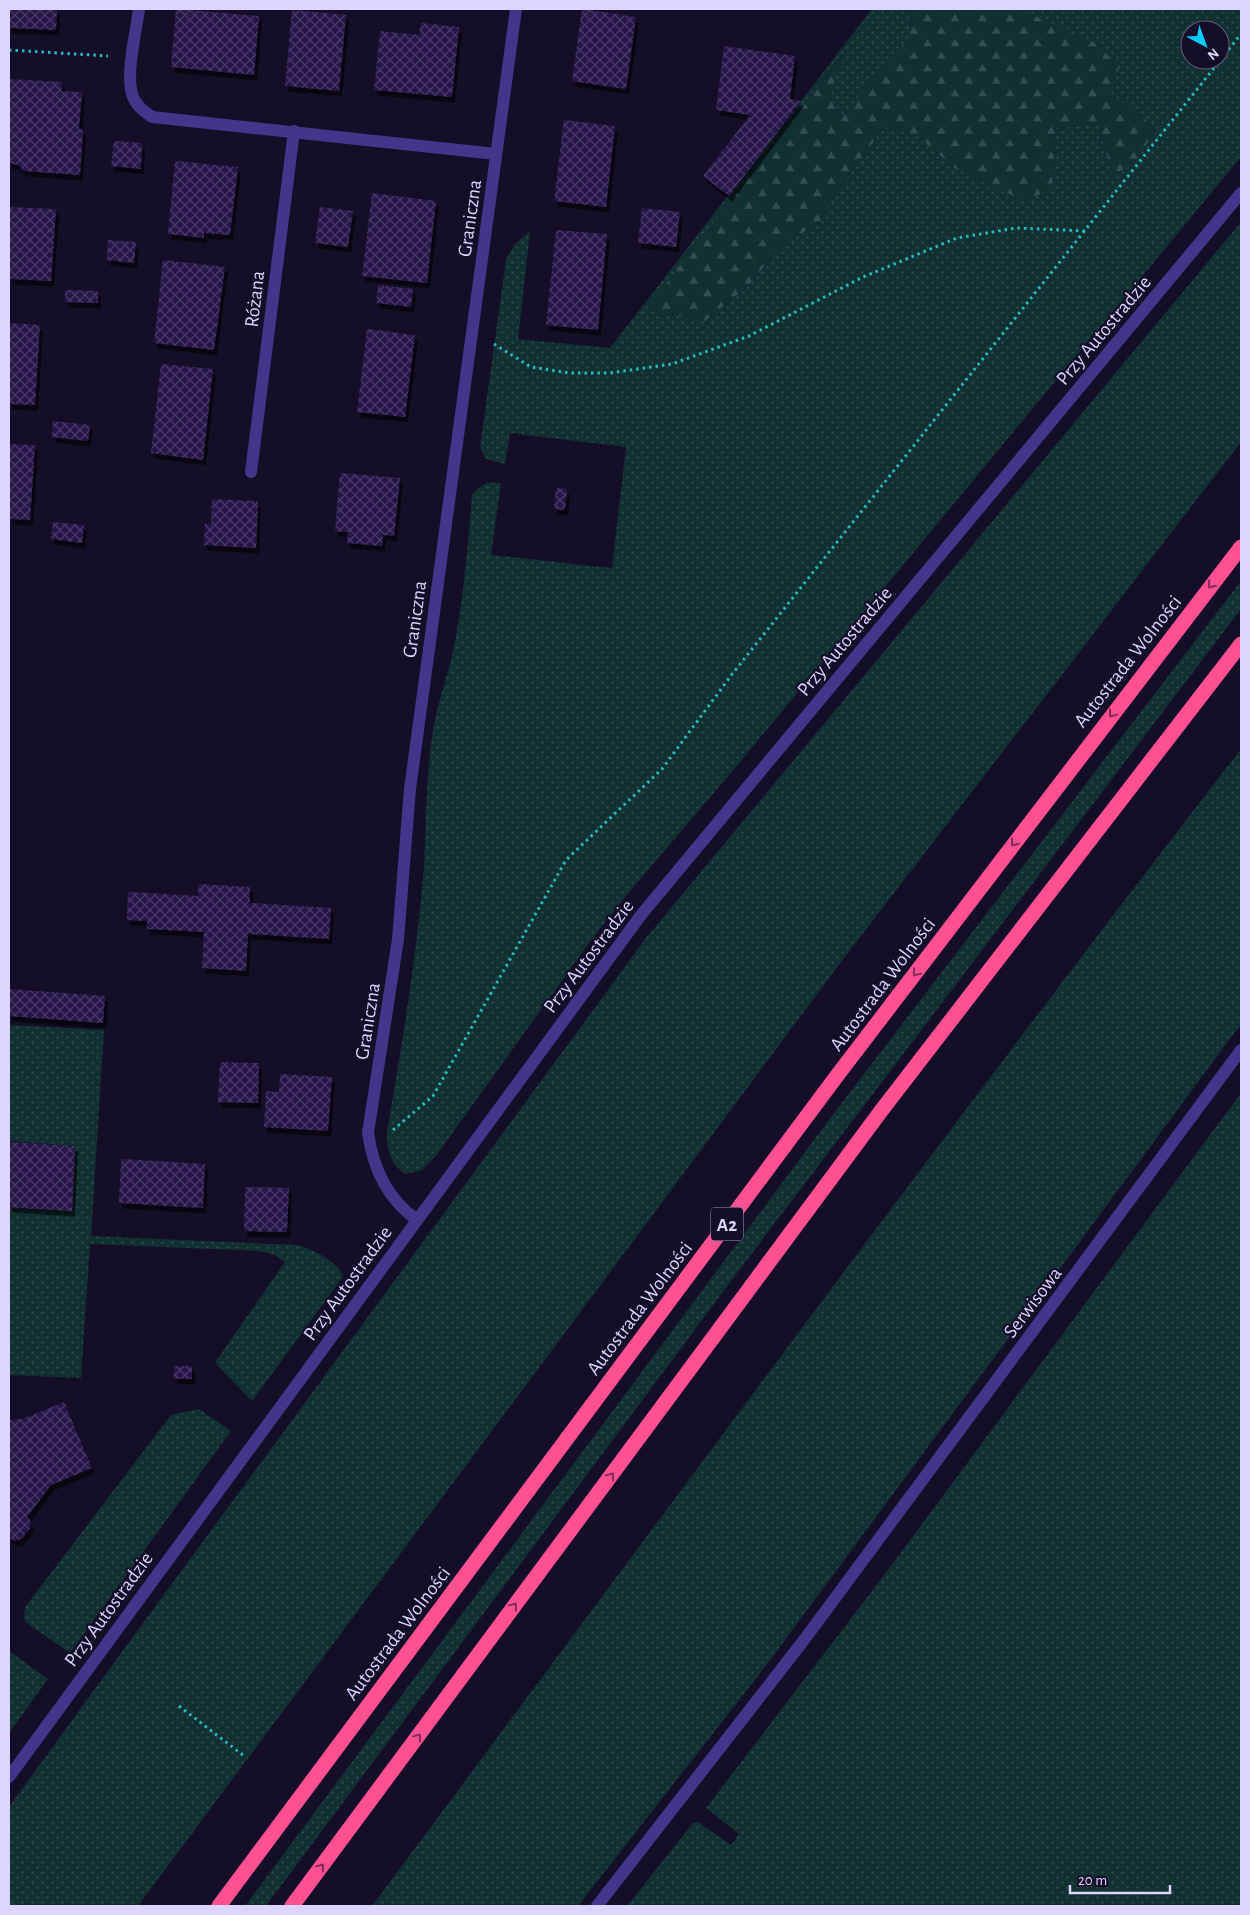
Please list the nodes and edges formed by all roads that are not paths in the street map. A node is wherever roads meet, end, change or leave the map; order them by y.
1 (139, 9) edge
2 (516, 9) edge
3 (294, 131) junction
4 (496, 154) junction
5 (1241, 193) edge
6 (251, 472) dead end
7 (1241, 547) edge
8 (1241, 644) edge
9 (1241, 1050) edge
10 (417, 1220) junction
11 (9, 1776) edge
12 (219, 1906) edge
13 (292, 1906) edge
14 (597, 1906) edge

1 - 3 street
2 - 4 street, Graniczna
3 - 4 street
3 - 6 street, Różana
4 - 10 street, Graniczna
5 - 10 street, Przy Autostradzie
7 -> 12 highway, Autostrada Wolności / A2
13 -> 8 highway
9 - 14 street, Serwisowa
10 - 11 street, Przy Autostradzie

